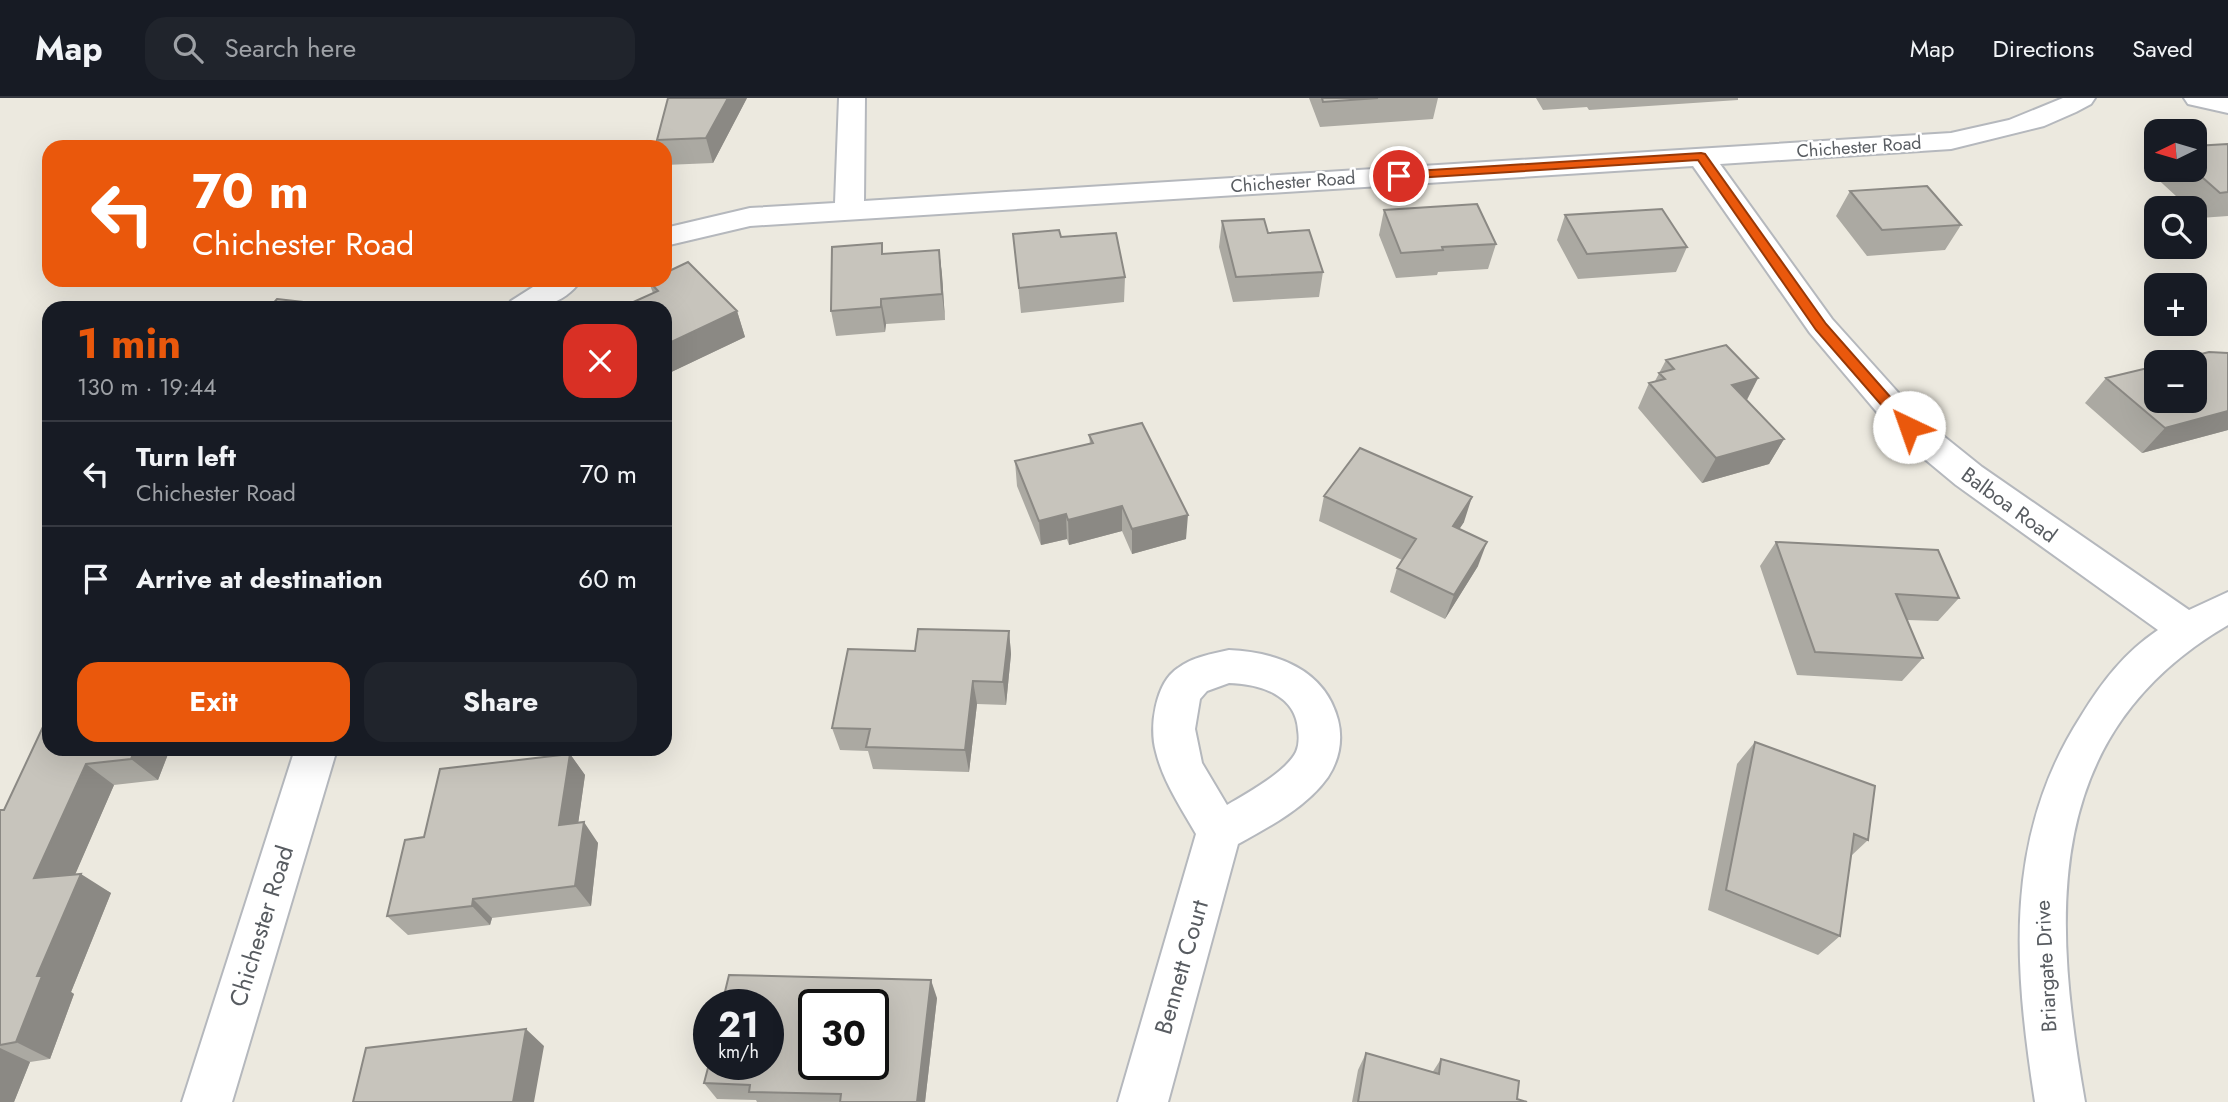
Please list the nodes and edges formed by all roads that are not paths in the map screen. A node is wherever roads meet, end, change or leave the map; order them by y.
1 (852, 98) edge
2 (2082, 98) edge
3 (2197, 98) edge
4 (2228, 105) edge
5 (1701, 157) junction
6 (849, 210) junction
7 (672, 235) edge
8 (555, 287) edge
9 (533, 301) edge
10 (2228, 607) edge
11 (2187, 629) junction
12 (314, 756) edge
13 (1219, 832) dead end
14 (206, 1102) edge
15 (1143, 1102) edge
16 (2060, 1102) edge

1 - 6 street
2 - 5 street, Chichester Road
3 - 4 street
5 - 6 street, Chichester Road
5 - 11 street, Balboa Road
6 - 7 street, Chichester Road
8 - 9 street
10 - 11 street, Briargate Drive
11 - 16 street, Briargate Drive
12 - 14 street, Chichester Road
13 - 15 street, Bennett Court

